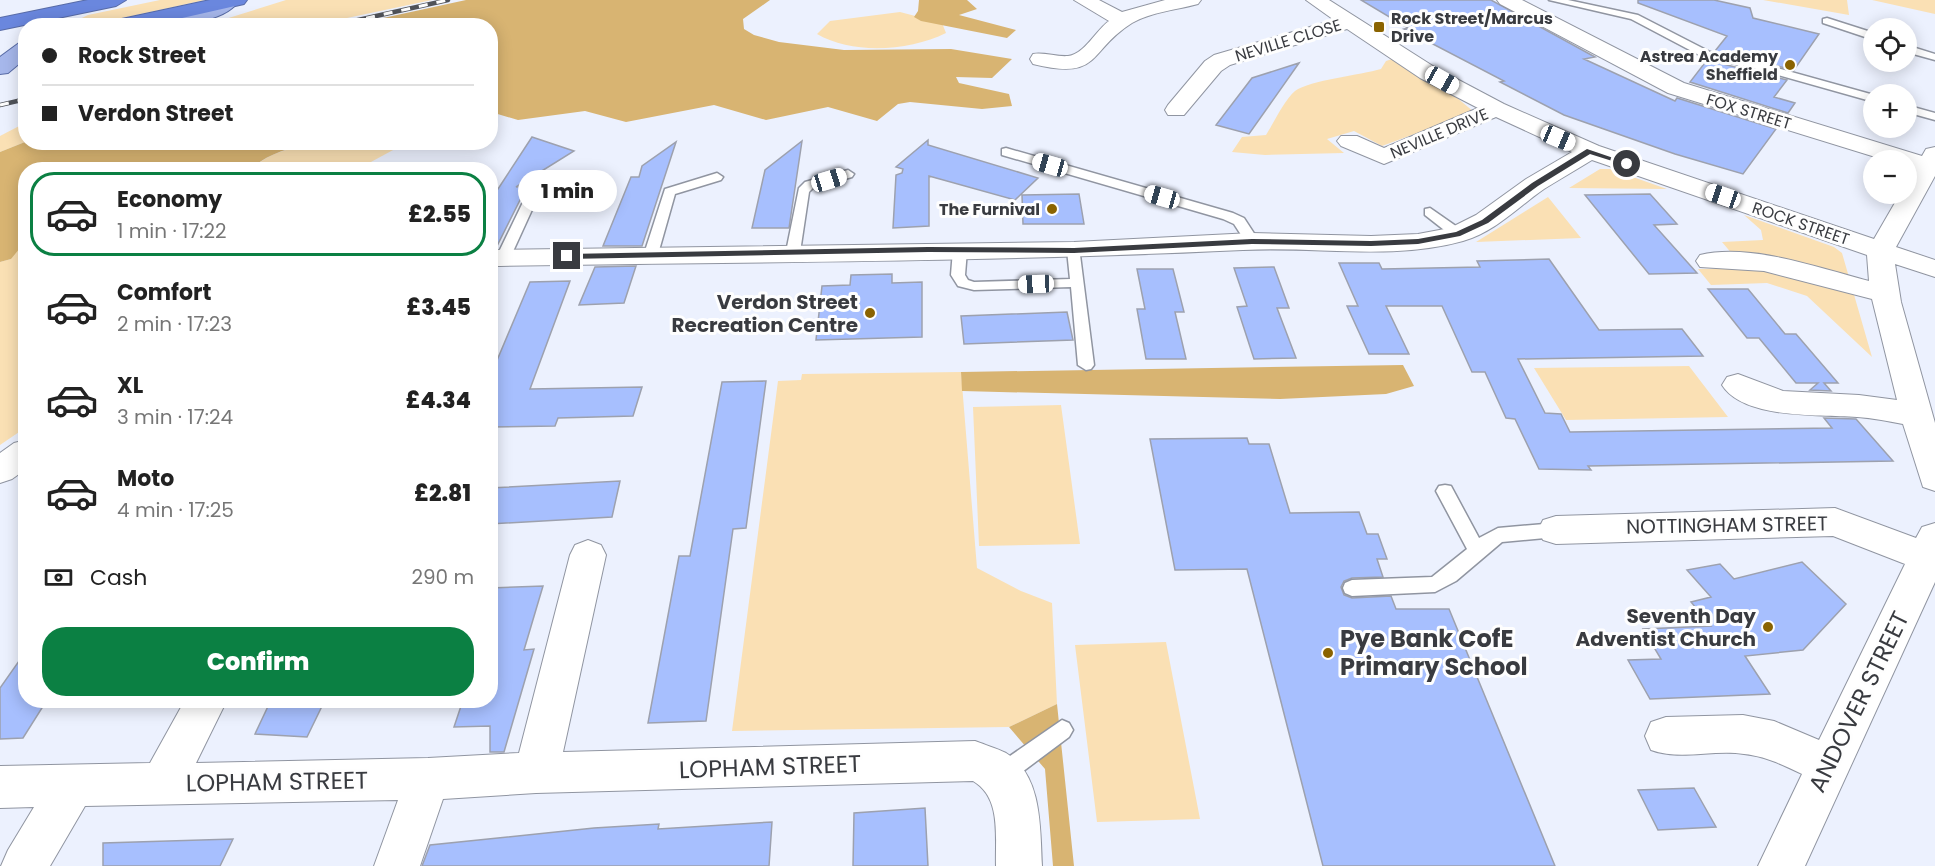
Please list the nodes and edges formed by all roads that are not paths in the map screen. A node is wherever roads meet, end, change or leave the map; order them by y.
1 (116, 0) edge
2 (1084, 0) edge
3 (1191, 0) edge
4 (1316, 0) edge
5 (1507, 0) edge
6 (1554, 0) edge
7 (231, 1) edge
8 (94, 5) junction
9 (30, 18) edge
10 (68, 18) edge
11 (153, 18) edge
12 (188, 18) edge
13 (18, 20) edge
14 (1122, 20) junction
15 (1827, 21) dead end
16 (1350, 22) junction
17 (0, 24) edge
18 (1863, 33) edge
19 (18, 43) edge
20 (0, 46) edge
21 (1917, 51) edge
22 (1935, 57) edge
23 (1041, 59) dead end
24 (18, 60) edge
25 (6, 80) edge
26 (1863, 96) edge
27 (1496, 109) junction
28 (1176, 110) dead end
29 (1917, 111) edge
30 (1935, 117) edge
31 (1349, 141) dead end
32 (1590, 151) junction
33 (1006, 152) dead end
34 (1933, 163) edge
35 (848, 174) dead end
36 (717, 177) dead end
37 (586, 180) dead end
38 (1430, 212) dead end
39 (1458, 234) junction
40 (1252, 242) junction
41 (960, 250) junction
42 (1074, 250) junction
43 (1881, 250) junction
44 (793, 252) junction
45 (651, 254) junction
46 (498, 256) edge
47 (498, 258) edge
48 (1710, 261) dead end
49 (1935, 269) edge
50 (1077, 284) junction
51 (1886, 294) junction
52 (1086, 365) dead end
53 (1738, 385) dead end
54 (1915, 414) junction
55 (18, 458) edge
56 (0, 470) edge
57 (1935, 478) edge
58 (1445, 491) dead end
59 (1556, 530) joint
60 (1477, 551) junction
61 (588, 555) dead end
62 (1930, 561) edge
63 (1352, 588) dead end
64 (203, 708) edge
65 (1062, 730) dead end
66 (1666, 736) dead end
67 (1828, 764) junction
68 (536, 773) junction
69 (1002, 774) junction
70 (428, 779) junction
71 (162, 784) junction
72 (73, 785) junction
73 (0, 787) edge
74 (24, 866) edge
75 (397, 866) edge
76 (1019, 866) edge
77 (1781, 866) edge

1 - 8 highway
2 - 14 street
3 - 14 street
4 - 16 street, ROCK STREET
5 - 34 street, FOX STREET
6 - 26 lane
7 - 11 highway
7 - 12 main road
8 - 9 highway
8 - 10 highway
13 - 17 highway
14 - 23 street
15 - 18 lane
16 - 27 street, ROCK STREET
16 - 28 street, NEVILLE CLOSE
19 - 20 highway
21 - 22 lane
24 - 25 main road
27 - 31 street, NEVILLE DRIVE
27 - 32 street, ROCK STREET
29 - 30 lane
32 - 39 street
32 - 43 street, ROCK STREET
33 - 40 lane
34 - 43 street
35 - 44 lane
36 - 45 lane
37 - 46 lane
38 - 39 lane
39 - 40 street
40 - 42 street
41 - 42 street
41 - 44 street
41 - 50 lane
42 - 50 lane
43 - 49 street, ROCK STREET
43 - 51 street
44 - 45 street
45 - 47 street
48 - 51 street
50 - 52 lane
51 - 54 street
53 - 54 street
54 - 57 street
55 - 56 street
58 - 60 lane
59 - 60 lane
59 - 62 street, NOTTINGHAM STREET
60 - 63 lane
61 - 68 street
62 - 67 street, ANDOVER STREET
64 - 71 street, LOPHAM STREET
65 - 69 lane
66 - 67 street
67 - 77 street, ANDOVER STREET
68 - 69 street, LOPHAM STREET
68 - 70 street, LOPHAM STREET
69 - 76 street
70 - 71 street, LOPHAM STREET
70 - 75 street
71 - 72 street, LOPHAM STREET
72 - 73 street, LOPHAM STREET
72 - 74 street

